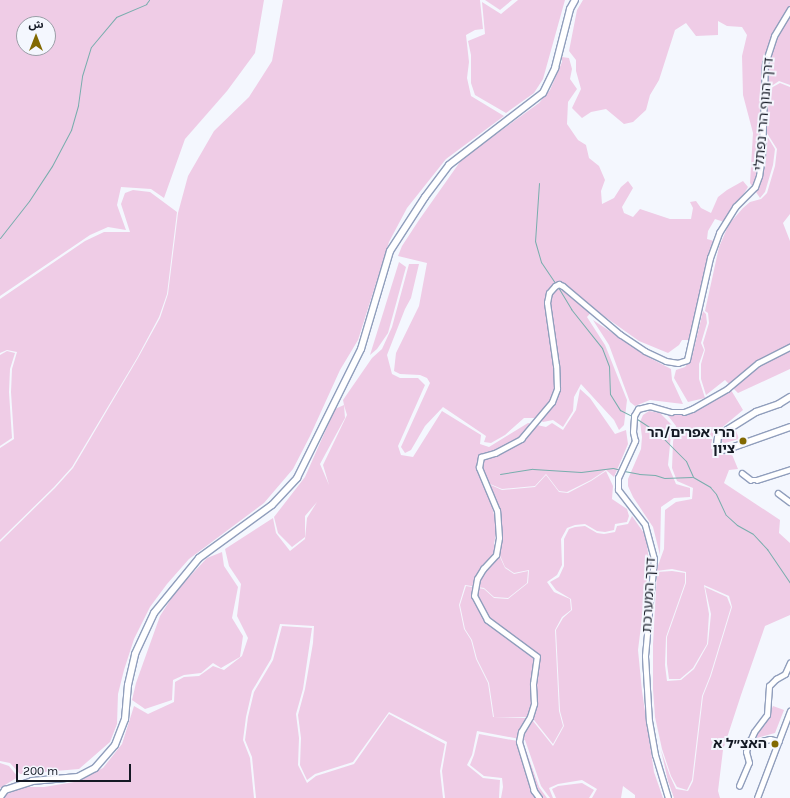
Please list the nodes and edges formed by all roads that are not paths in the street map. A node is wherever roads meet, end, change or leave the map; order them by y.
1 (575, 0) edge
2 (790, 8) edge
3 (790, 347) edge
4 (790, 397) edge
5 (790, 427) edge
6 (790, 469) edge
7 (742, 473) dead end
8 (778, 493) dead end
9 (790, 502) edge
10 (790, 663) edge
11 (790, 711) edge
12 (750, 740) junction
13 (779, 741) junction
14 (739, 786) dead end
15 (0, 797) edge
16 (539, 798) edge
17 (668, 798) edge
18 (757, 798) edge

1 - 15 main road
2 - 16 street, דרך הנוף הרי נפתלי
3 - 17 street, דרך המערכת
4 - 5 main road
6 - 7 street
8 - 9 street
10 - 12 street
11 - 13 street
12 - 13 street
12 - 14 street
13 - 18 street

